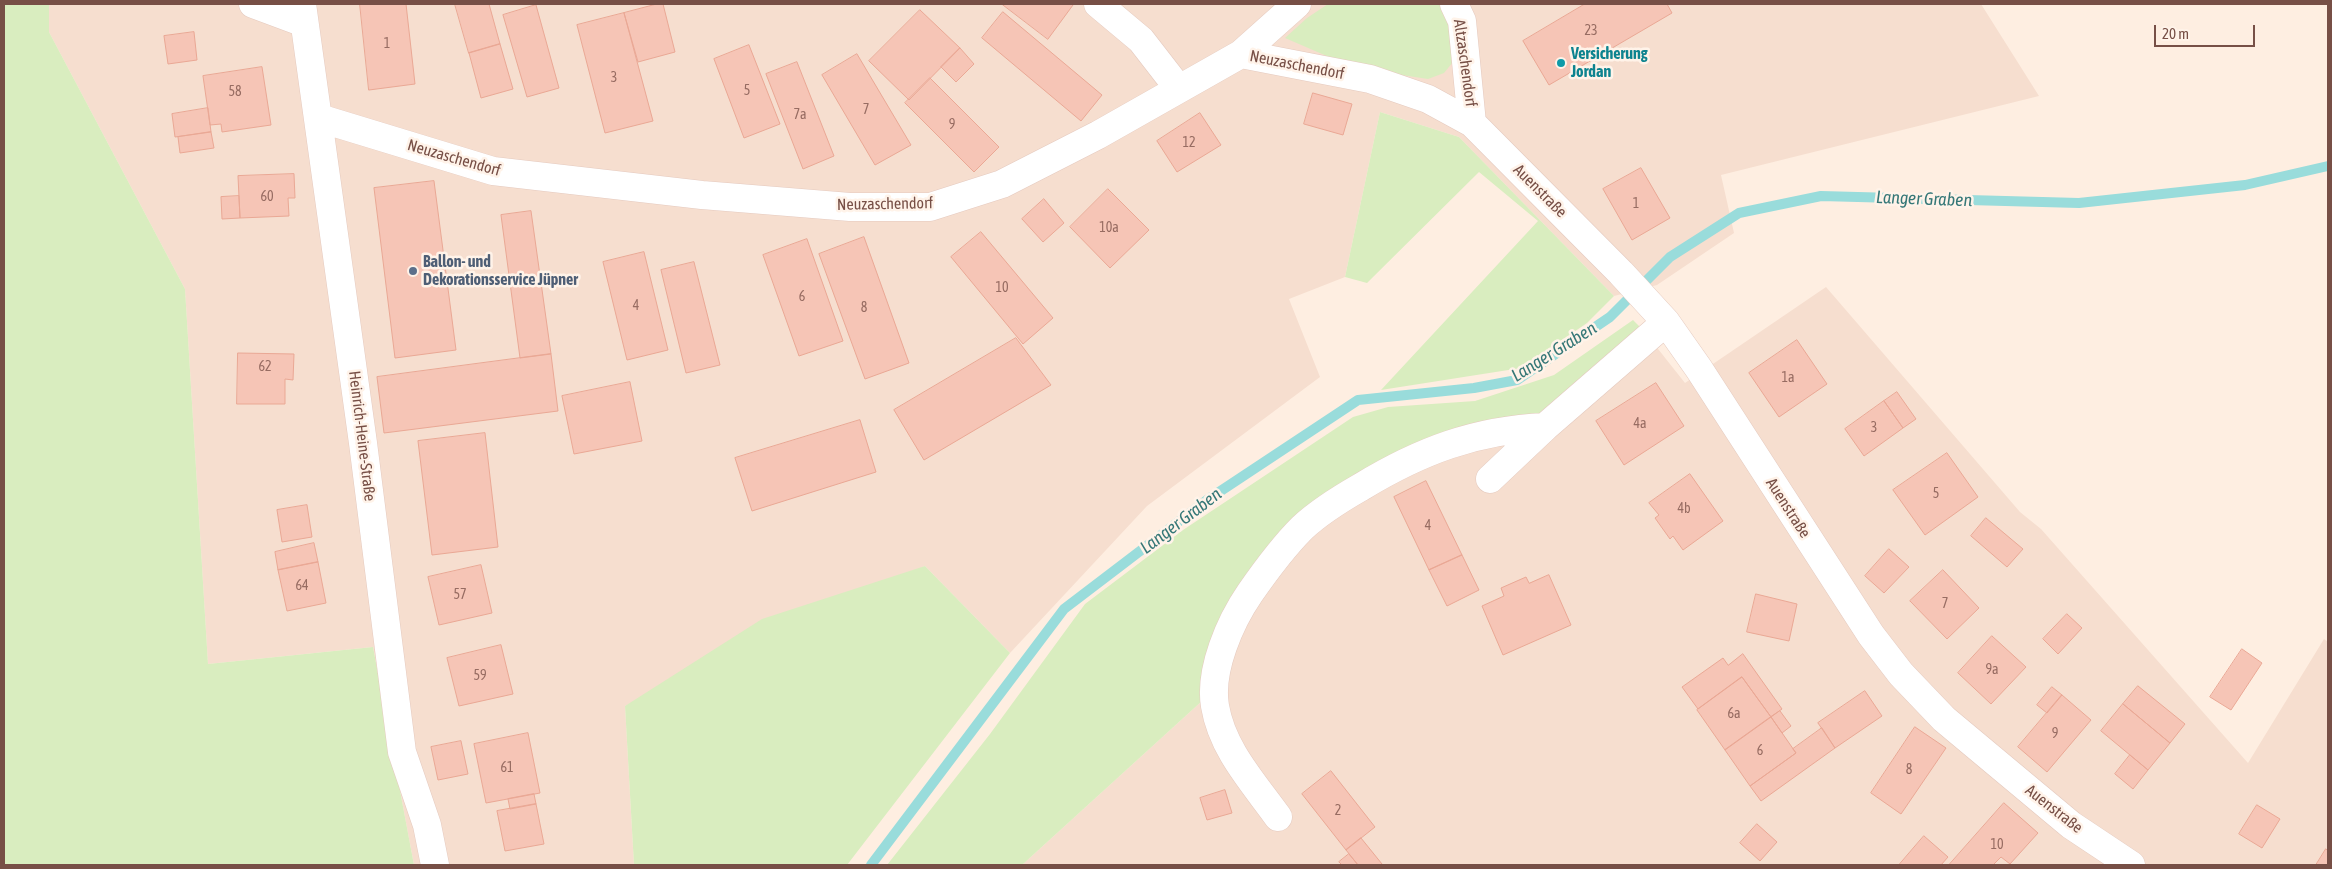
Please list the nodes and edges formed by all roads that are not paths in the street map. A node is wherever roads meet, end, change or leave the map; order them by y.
1 (254, 4) edge
2 (1098, 4) edge
3 (1297, 4) edge
4 (1454, 4) edge
5 (303, 14) edge
6 (1241, 54) junction
7 (1179, 89) junction
8 (319, 118) junction
9 (1472, 123) junction
10 (1659, 314) junction
11 (1545, 427) junction
12 (1490, 479) dead end
13 (1278, 817) dead end
14 (435, 865) edge
15 (2131, 865) edge

1 - 5 street
2 - 7 street
3 - 6 street
4 - 9 street, Altzaschendorf
5 - 8 street, Heinrich-Heine-Straße
6 - 7 street, Neuzaschendorf
6 - 9 street, Neuzaschendorf
7 - 8 street, Neuzaschendorf
8 - 14 street, Heinrich-Heine-Straße
9 - 10 street, Auenstraße
10 - 11 street
10 - 15 street, Auenstraße
11 - 12 street
11 - 13 street

